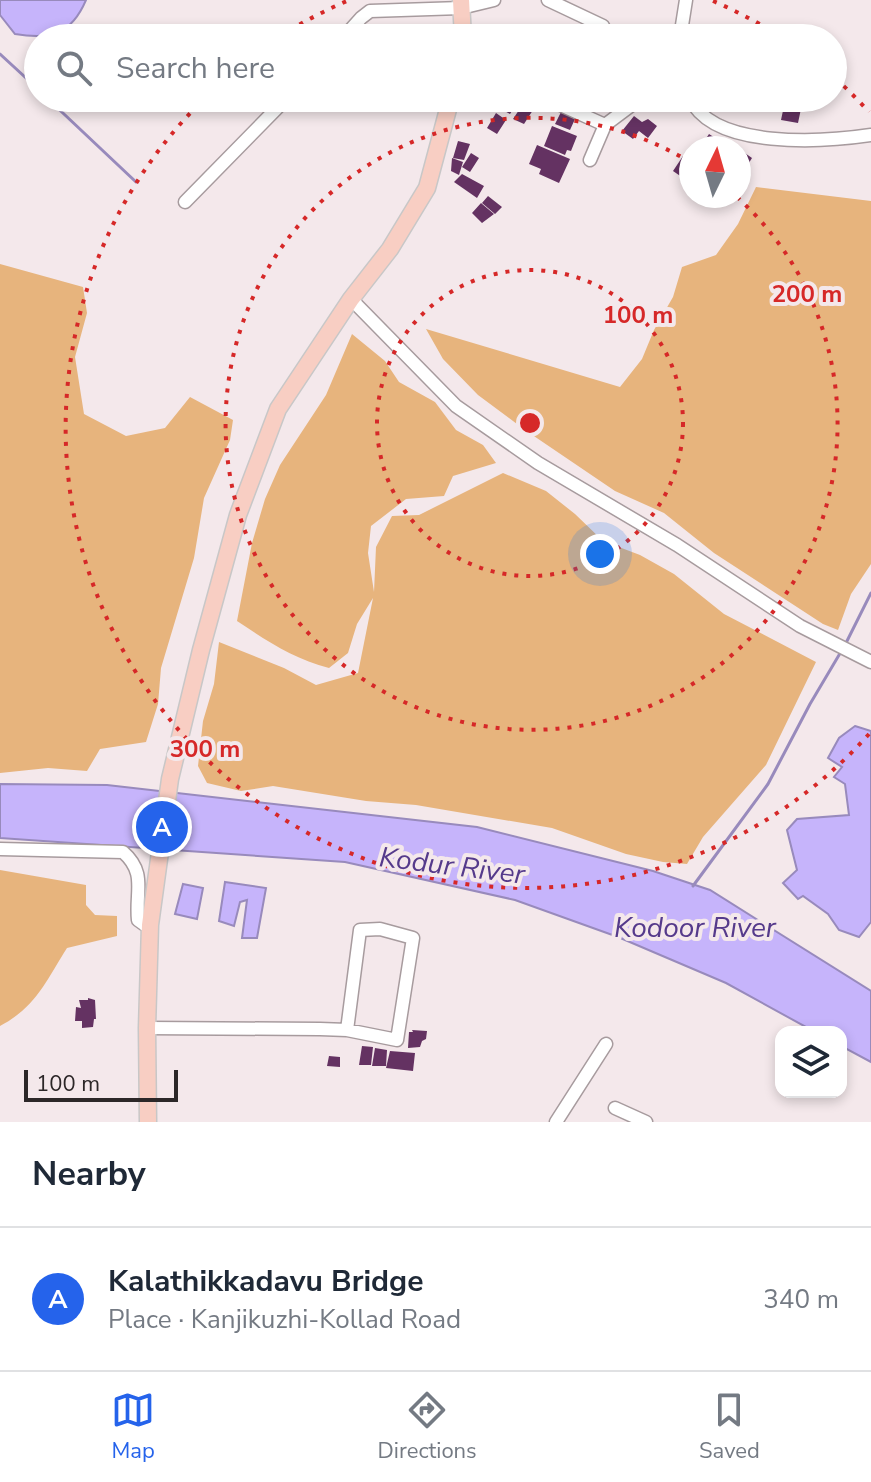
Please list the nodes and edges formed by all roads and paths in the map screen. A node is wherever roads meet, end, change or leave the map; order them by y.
1 (494, 0) edge
2 (548, 0) edge
3 (686, 0) edge
4 (461, 4) edge
5 (356, 24) edge
6 (462, 24) edge
7 (599, 24) edge
8 (682, 24) edge
9 (273, 112) edge
10 (447, 112) edge
11 (576, 112) edge
12 (622, 112) edge
13 (699, 112) edge
14 (605, 125) junction
15 (871, 135) edge
16 (590, 160) dead end
17 (185, 202) dead end
18 (351, 299) junction
19 (871, 662) edge
20 (0, 849) edge
21 (150, 925) junction
22 (147, 1028) junction
23 (347, 1030) junction
24 (606, 1044) dead end
25 (615, 1108) dead end
26 (148, 1122) edge
27 (556, 1122) edge
28 (646, 1122) edge

1 - 4 street
2 - 7 street
3 - 8 street
4 - 5 street
4 - 6 main road
9 - 17 street
10 - 18 main road
11 - 14 street
12 - 14 street
13 - 15 street
14 - 16 street
18 - 19 street
18 - 21 main road
20 - 21 street
21 - 22 main road
22 - 23 street
22 - 26 main road
23 - 23 street
24 - 27 street
25 - 28 street

